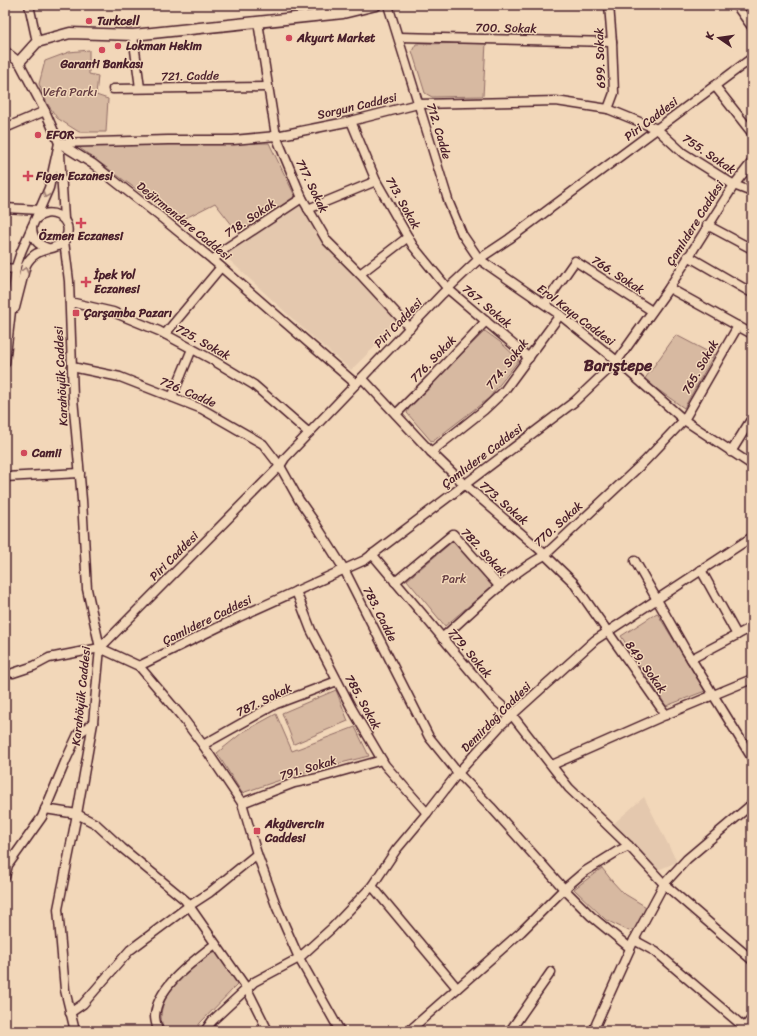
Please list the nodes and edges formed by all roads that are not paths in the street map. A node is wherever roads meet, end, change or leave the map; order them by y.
1 (29, 5) edge
2 (376, 5) edge
3 (388, 5) edge
4 (609, 5) edge
5 (736, 5) edge
6 (258, 22) junction
7 (752, 27) edge
8 (133, 35) junction
9 (399, 38) junction
10 (37, 42) junction
11 (612, 42) junction
12 (5, 52) edge
13 (752, 58) edge
14 (19, 62) junction
15 (715, 86) junction
16 (267, 87) junction
17 (140, 88) junction
18 (113, 89) dead end
19 (418, 104) junction
20 (608, 109) junction
21 (45, 111) junction
22 (351, 121) junction
23 (5, 128) edge
24 (657, 129) junction
25 (752, 133) edge
26 (276, 136) junction
27 (59, 143) junction
28 (752, 162) edge
29 (376, 181) junction
30 (734, 185) junction
31 (752, 192) edge
32 (302, 198) junction
33 (5, 208) edge
34 (308, 209) junction
35 (40, 210) junction
36 (64, 219) junction
37 (34, 223) junction
38 (707, 225) junction
39 (408, 237) junction
40 (64, 241) junction
41 (48, 248) junction
42 (752, 249) edge
43 (688, 256) junction
44 (479, 259) junction
45 (213, 260) junction
46 (221, 267) junction
47 (5, 268) edge
48 (16, 269) junction
49 (360, 274) junction
50 (669, 288) junction
51 (448, 289) junction
52 (752, 292) edge
53 (70, 302) junction
54 (545, 304) junction
55 (8, 305) edge
56 (652, 311) junction
57 (560, 315) junction
58 (486, 320) junction
59 (738, 326) junction
60 (410, 328) junction
61 (8, 334) junction
62 (165, 334) junction
63 (752, 334) edge
64 (192, 349) junction
65 (529, 358) junction
66 (617, 361) junction
67 (5, 363) edge
68 (72, 367) junction
69 (362, 378) junction
70 (356, 384) junction
71 (172, 397) junction
72 (396, 414) junction
73 (752, 418) edge
74 (684, 420) junction
75 (309, 433) junction
76 (431, 452) junction
77 (731, 452) junction
78 (752, 465) edge
79 (280, 466) junction
80 (80, 473) junction
81 (5, 477) edge
82 (465, 485) junction
83 (752, 537) edge
84 (372, 554) junction
85 (545, 555) junction
86 (635, 561) dead end
87 (344, 569) junction
88 (701, 570) junction
89 (395, 582) junction
90 (500, 587) junction
91 (296, 591) junction
92 (656, 600) junction
93 (752, 627) edge
94 (607, 632) junction
95 (736, 635) junction
96 (442, 638) junction
97 (100, 648) junction
98 (691, 659) junction
99 (139, 666) junction
100 (13, 673) dead end
101 (752, 679) edge
102 (337, 681) junction
103 (714, 695) junction
104 (512, 715) junction
105 (666, 715) junction
106 (93, 723) junction
107 (203, 745) junction
108 (752, 758) edge
109 (382, 760) junction
110 (552, 765) junction
111 (458, 773) junction
112 (242, 803) junction
113 (752, 804) edge
114 (46, 809) junction
115 (427, 813) junction
116 (77, 814) junction
117 (629, 846) junction
118 (257, 854) junction
119 (5, 877) edge
120 (664, 884) junction
121 (372, 886) junction
122 (564, 889) junction
123 (189, 906) junction
124 (634, 940) junction
125 (215, 944) junction
126 (630, 948) junction
127 (299, 958) junction
128 (752, 960) edge
129 (551, 972) dead end
130 (457, 988) junction
131 (247, 989) junction
132 (70, 1013) junction
133 (752, 1018) edge
134 (744, 1029) edge
135 (75, 1031) edge
136 (158, 1031) edge
137 (205, 1031) edge
138 (268, 1031) edge
139 (340, 1031) edge
140 (409, 1031) edge
141 (510, 1031) edge
142 (593, 1031) edge

1 - 10 street
2 - 6 main road
3 - 9 street, 712. Cadde
4 - 11 street, 699. Sokak
5 - 7 street
6 - 8 main road
6 - 16 street, 717. Sokak
8 - 10 main road
8 - 17 street
9 - 11 street, 700. Sokak
9 - 19 street, 712. Cadde
10 - 14 main road
11 - 20 street, 699. Sokak
12 - 14 street
13 - 15 street, Piri Caddesi
14 - 21 street
15 - 24 street, Piri Caddesi
15 - 25 street
16 - 17 street, 721. Cadde
16 - 26 street, 717. Sokak
17 - 18 street, 721. Cadde
19 - 20 street, Sorgun Caddesi
19 - 22 street, Sorgun Caddesi
19 - 44 street, 712. Cadde
20 - 24 street, Sorgun Caddesi
21 - 23 street
21 - 27 street
22 - 26 street, Sorgun Caddesi
22 - 29 street, 713. Sokak
24 - 30 street, 755. Sokak
24 - 44 street, Piri Caddesi
26 - 27 street, Sorgun Caddesi
26 - 32 street, 717. Sokak
27 -> 35 street
27 - 36 street
27 - 45 street, Değirmendere Caddesi
28 - 30 street, Çamlıdere Caddesi
29 - 34 street
29 - 39 street, 713. Sokak
30 - 31 street, 755. Sokak
30 - 38 street, Çamlıdere Caddesi
32 - 34 street, 717. Sokak
32 - 45 street, 718. Sokak
33 - 35 street
34 - 49 street, 717. Sokak
35 - 37 street
36 - 37 street
36 - 40 street
37 - 41 street
37 - 48 street
38 - 42 street
38 - 43 street, Çamlıdere Caddesi
39 - 49 street
39 - 51 street, 713. Sokak
40 - 41 street
40 - 53 street, Karahöyük Caddesi
61 -> 41 street
43 - 50 street, Çamlıdere Caddesi
43 - 52 street
44 - 51 street, Piri Caddesi
44 - 54 street, Erol Kaya Caddesi
45 - 46 street, Değirmendere Caddesi
46 - 62 street
46 - 70 street, Değirmendere Caddesi
47 - 48 street
48 - 55 street
49 - 60 street, 717. Sokak
50 - 56 street, Çamlıdere Caddesi
50 - 59 street
51 - 58 street, 767. Sokak
51 - 60 street, Piri Caddesi
53 - 62 street, 725. Sokak
53 - 68 street, Karahöyük Caddesi
54 - 56 street, 766. Sokak
54 - 57 street, Erol Kaya Caddesi
55 - 61 street
56 - 66 street, Çamlıdere Caddesi
57 - 65 street, 774. Sokak
57 - 66 street, Erol Kaya Caddesi
58 - 65 street, 767. Sokak
58 - 72 street, 776. Sokak
59 - 63 street
59 - 74 street, 765. Sokak
60 - 69 street, Piri Caddesi
61 - 67 street
62 - 64 street, 725. Sokak
64 - 71 street
64 - 75 street, 725. Sokak
65 - 76 street, 774. Sokak
66 - 74 street, Erol Kaya Caddesi
66 - 82 street, Çamlıdere Caddesi
68 - 71 street, 726. Cadde
68 - 80 street, Karahöyük Caddesi
69 - 70 street, Piri Caddesi
69 - 72 street, 773. Sokak
70 - 75 street, Piri Caddesi
71 - 79 street, 726. Cadde
72 - 76 street, 773. Sokak
73 - 77 street
74 - 77 street, Erol Kaya Caddesi
74 - 85 street, 770. Sokak
75 - 79 street, Piri Caddesi
76 - 82 street, 773. Sokak
77 - 78 street, Erol Kaya Caddesi
79 - 87 street, 783. Cadde
79 - 97 street, Piri Caddesi
80 - 81 street
80 - 97 street, Karahöyük Caddesi
82 - 84 street, Çamlıdere Caddesi
82 - 85 street, 773. Sokak
83 - 88 street, Demirdağ Caddesi
84 - 87 street, Çamlıdere Caddesi
84 - 89 street, 779. Sokak
85 - 90 street, 770. Sokak
85 - 94 street, 773. Sokak
86 - 92 street
87 - 91 street, Çamlıdere Caddesi
87 - 111 street, 783. Cadde
88 - 92 street, Demirdağ Caddesi
88 - 95 street
89 - 90 street, 782. Sokak
89 - 96 street, 779. Sokak
90 - 96 street, 770. Sokak
91 - 99 street, Çamlıdere Caddesi
91 - 102 street, 785. Sokak
92 - 94 street, Demirdağ Caddesi
92 - 98 street
93 - 95 street
94 - 104 street, Demirdağ Caddesi
94 - 105 street, 849. Sokak
95 - 98 street
96 - 104 street, 779. Sokak
97 - 99 street
97 - 100 street
97 - 106 street, Karahöyük Caddesi
98 - 103 street
99 - 107 street
101 - 103 street
102 - 107 street, 787. Sokak
102 - 109 street, 785. Sokak
103 - 105 street
103 - 108 street
104 - 110 street, 779. Sokak
104 - 111 street, Demirdağ Caddesi
105 - 110 street
106 - 114 street
106 - 116 street, Karahöyük Caddesi
107 - 112 street
109 - 112 street, 791. Sokak
109 - 115 street, 785. Sokak
110 - 117 street, 779. Sokak
111 - 115 street, Demirdağ Caddesi
111 - 122 street, 783. Cadde
112 - 118 street
113 - 120 street
114 - 116 street
114 - 119 street
115 - 121 street, Demirdağ Caddesi
116 - 123 street
116 - 132 street, Karahöyük Caddesi
117 - 120 street, 779. Sokak
117 - 122 street
118 - 123 street
118 - 127 street
120 - 124 street
120 - 128 street, 779. Sokak
121 - 127 street, Demirdağ Caddesi
121 - 130 street
122 - 126 street, 783. Cadde
122 - 130 street
123 - 125 street
123 - 132 street
124 - 126 street
124 - 134 street
125 - 131 street
125 - 136 street
126 - 142 street
127 - 131 street, Demirdağ Caddesi
127 - 139 street
129 - 141 street
130 - 140 street
131 - 137 street, Demirdağ Caddesi
131 - 138 street
132 - 135 street, Karahöyük Caddesi
133 - 134 street

